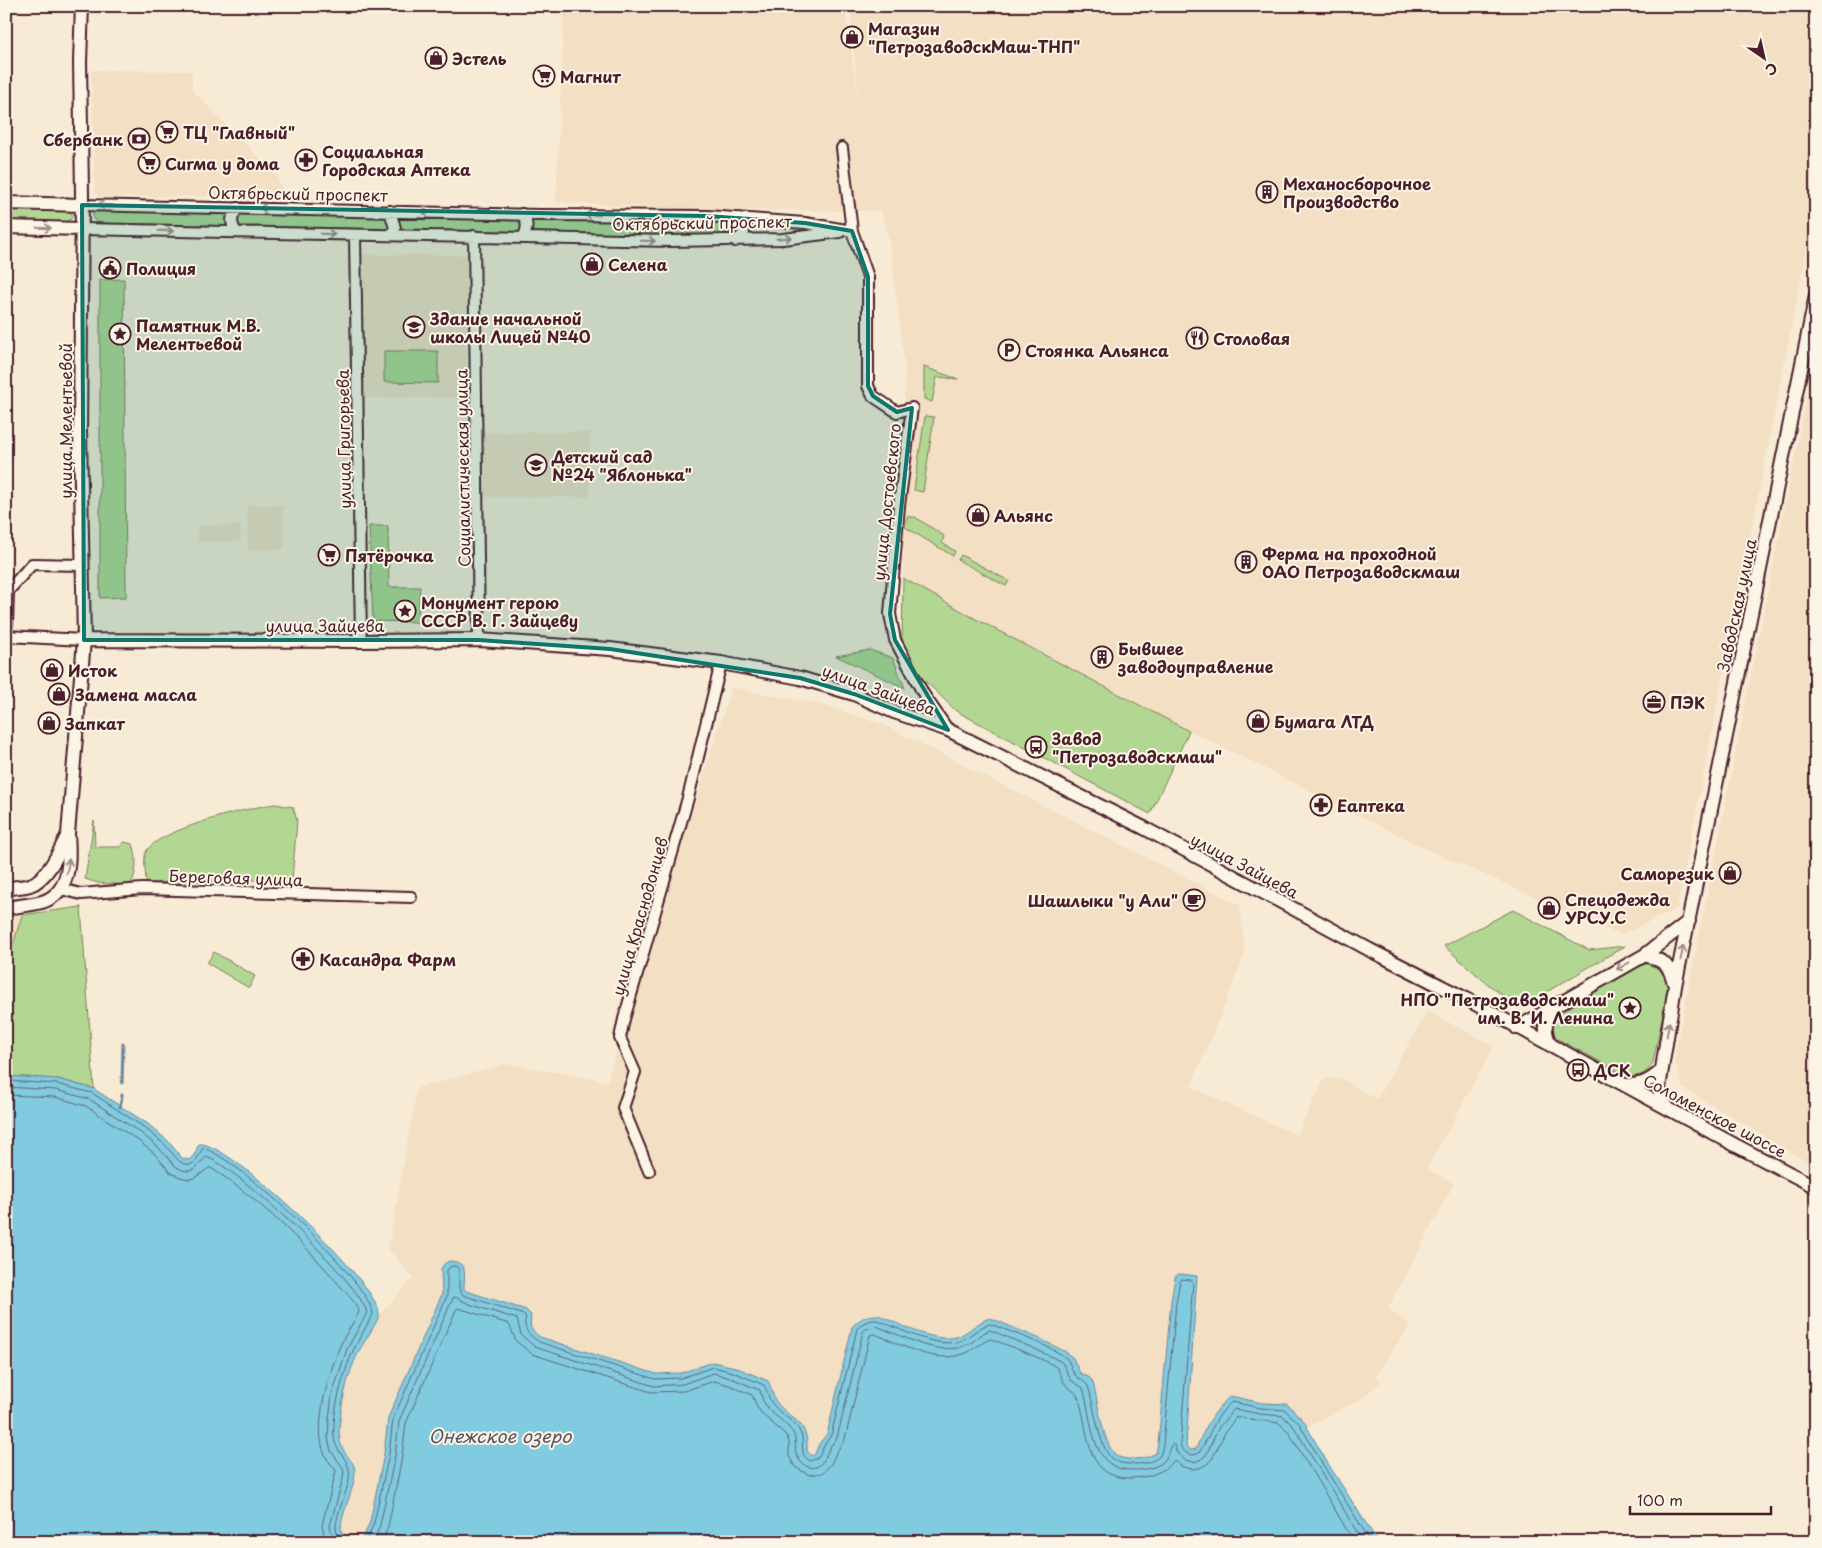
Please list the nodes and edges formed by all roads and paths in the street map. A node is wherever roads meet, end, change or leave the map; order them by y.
1 (82, 6) edge
2 (842, 148) dead end
3 (6, 203) edge
4 (82, 205) junction
5 (238, 208) junction
6 (390, 211) junction
7 (522, 214) junction
8 (739, 218) junction
9 (6, 227) edge
10 (82, 229) junction
11 (852, 231) junction
12 (236, 232) junction
13 (390, 235) junction
14 (355, 236) junction
15 (474, 236) junction
16 (523, 238) junction
17 (736, 241) junction
18 (1816, 295) edge
19 (82, 565) junction
20 (7, 625) edge
21 (6, 636) edge
22 (84, 640) junction
23 (479, 640) junction
24 (361, 641) junction
25 (722, 663) junction
26 (948, 730) junction
27 (68, 834) junction
28 (42, 877) junction
29 (6, 889) edge
30 (57, 893) junction
31 (411, 897) dead end
32 (6, 908) edge
33 (1689, 921) junction
34 (1645, 955) junction
35 (1675, 986) junction
36 (1553, 1006) junction
37 (1517, 1028) junction
38 (1550, 1045) junction
39 (1660, 1072) junction
40 (1626, 1085) junction
41 (1668, 1108) junction
42 (649, 1171) dead end
43 (1816, 1186) edge

1 - 4 main road, улица Мелентьевой
2 - 11 street, улица Достоевского
3 - 4 main road, Октябрьский проспект
5 -> 4 street, Октябрьский проспект
4 - 10 main road, улица Мелентьевой
6 -> 5 street, Октябрьский проспект
5 - 12 street
7 -> 6 street, Октябрьский проспект
6 - 13 street
8 -> 7 street, Октябрьский проспект
7 - 16 street
8 - 11 street, Октябрьский проспект
8 - 17 street
9 -> 10 main road, Октябрьский проспект
10 -> 12 street, Октябрьский проспект
10 - 19 main road, улица Мелентьевой
17 -> 11 street, Октябрьский проспект
11 - 26 street, улица Достоевского
12 -> 14 street, Октябрьский проспект
13 - 14 street, Октябрьский проспект
13 - 15 street, Октябрьский проспект
14 - 24 street, улица Григорьева
15 - 16 street, Октябрьский проспект
15 - 23 street, Социалистическая улица
16 -> 17 street, Октябрьский проспект
18 - 33 main road, Заводская улица
19 - 20 street
19 - 22 main road, улица Мелентьевой
21 - 22 street, улица Зайцева
22 - 24 main road, улица Зайцева
22 - 27 main road, улица Мелентьевой
23 - 24 main road, улица Зайцева
23 - 25 main road, улица Зайцева
25 - 26 main road, улица Зайцева
25 - 42 street, улица Краснодонцев
26 - 37 main road, улица Зайцева
27 - 28 main road
30 -> 27 main road
28 - 29 main road
28 - 30 main road
30 - 31 street, Береговая улица
30 - 32 main road
33 - 34 main road
35 -> 33 main road, Заводская улица
34 - 35 main road
34 -> 36 main road
39 -> 35 main road, Заводская улица
36 - 37 main road
36 - 38 main road
37 - 38 main road, улица Зайцева
38 - 40 main road, улица Зайцева
39 - 40 main road
39 - 41 main road, Заводская улица
40 - 41 main road, Соломенское шоссе
41 - 43 main road, Соломенское шоссе

